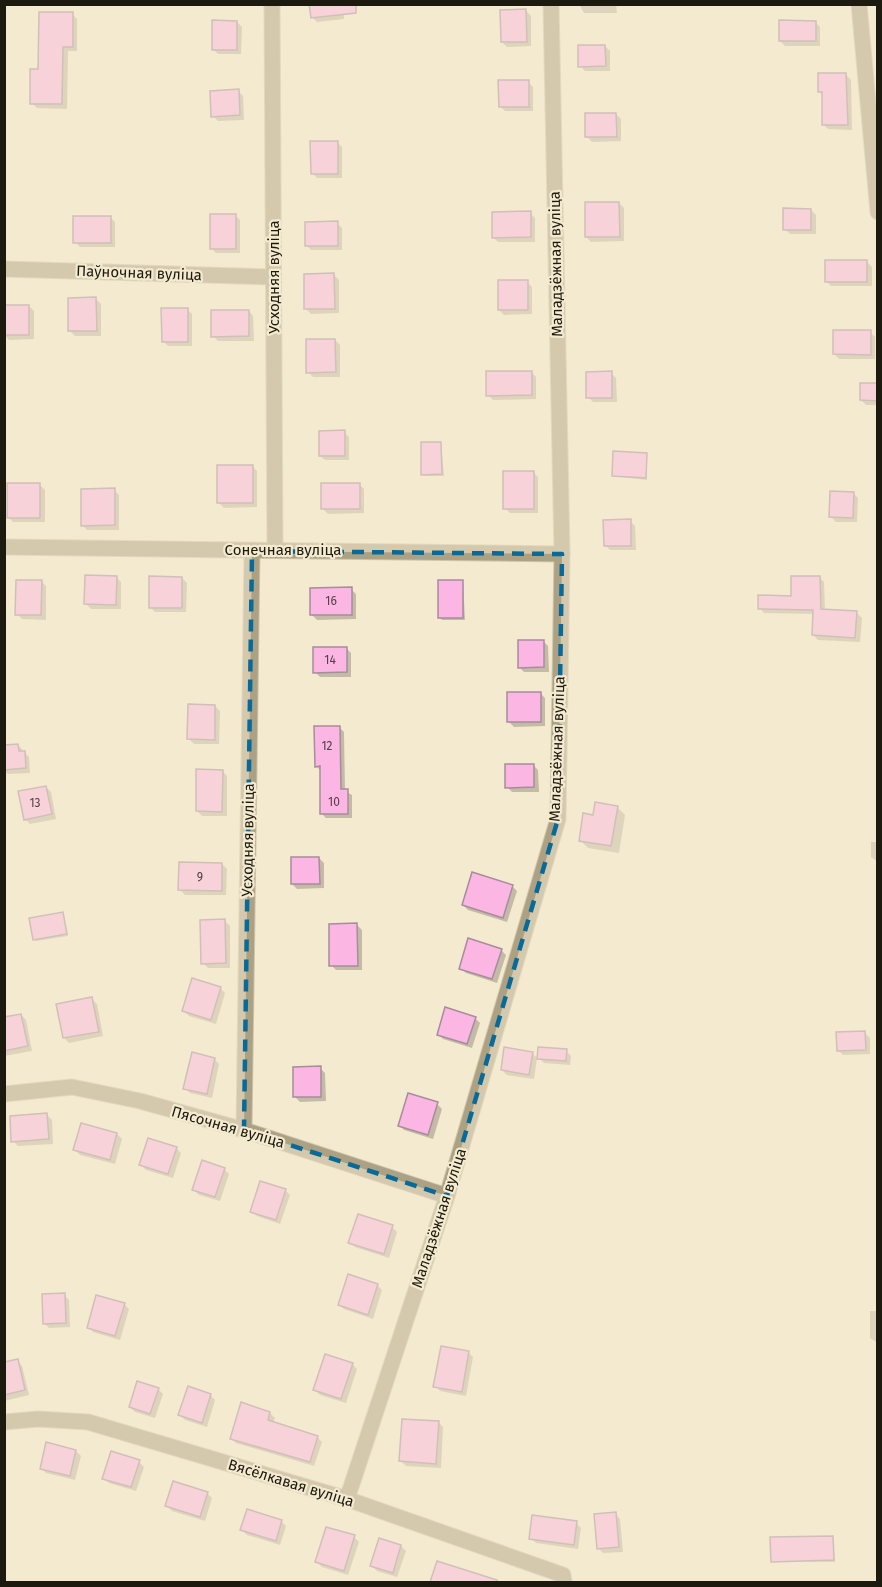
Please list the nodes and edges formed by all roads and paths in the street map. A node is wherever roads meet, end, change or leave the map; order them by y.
1 (272, 4) edge
2 (551, 4) edge
3 (859, 4) edge
4 (878, 212) edge
5 (4, 269) edge
6 (273, 277) junction
7 (4, 547) edge
8 (275, 549) junction
9 (252, 551) junction
10 (562, 554) junction
11 (4, 1094) edge
12 (244, 1130) junction
13 (447, 1196) junction
14 (4, 1422) edge
15 (347, 1499) junction
16 (564, 1582) edge

1 - 6 street, Усходняя вуліца
2 - 10 street, Маладзёжная вуліца
3 - 4 street
5 - 6 street, Паўночная вуліца
6 - 8 street, Усходняя вуліца
7 - 9 street, Сонечная вуліца
8 - 9 street, Сонечная вуліца
8 - 10 street, Сонечная вуліца
9 - 12 street, Усходняя вуліца
10 - 13 street, Маладзёжная вуліца
11 - 12 street, Пясочная вуліца
12 - 13 street, Пясочная вуліца
13 - 15 street, Маладзёжная вуліца
14 - 15 street, Вясёлкавая вуліца
15 - 16 street, Вясёлкавая вуліца

